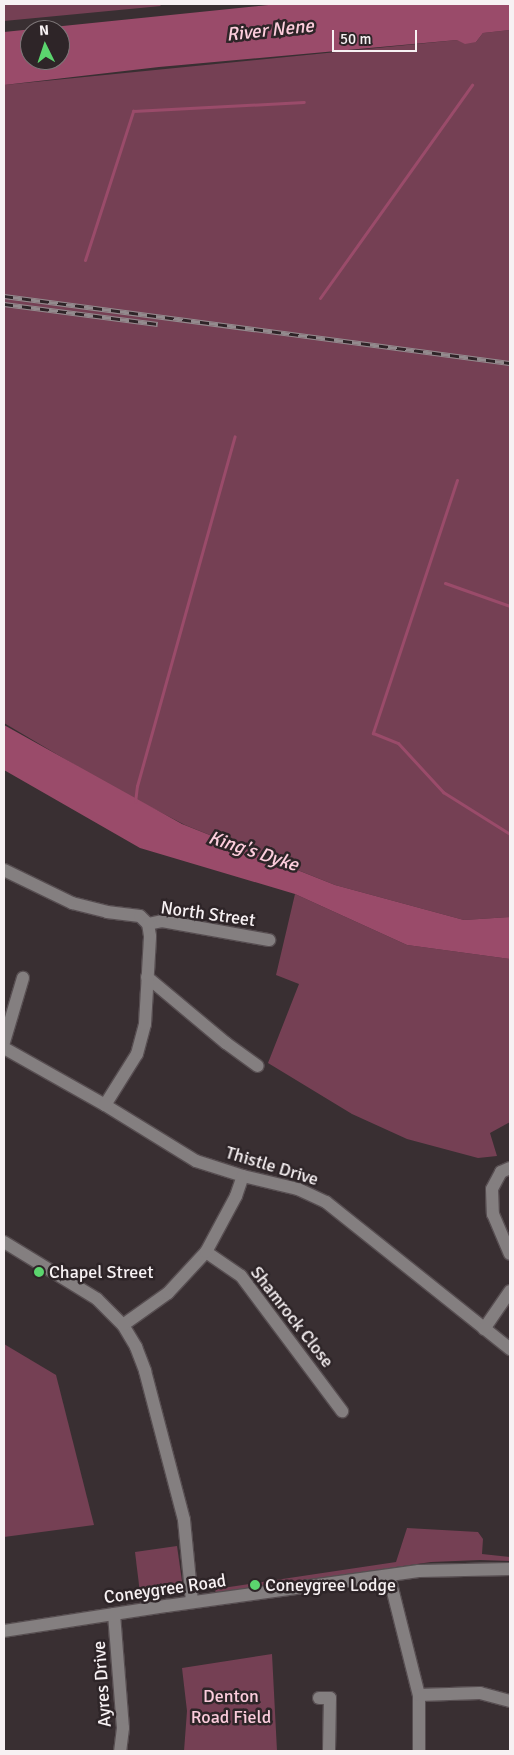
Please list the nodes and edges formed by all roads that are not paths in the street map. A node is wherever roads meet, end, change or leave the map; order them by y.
1 (4, 870) edge
2 (148, 924) junction
3 (269, 940) dead end
4 (147, 977) junction
5 (23, 978) dead end
6 (4, 1042) edge
7 (4, 1048) edge
8 (258, 1066) dead end
9 (105, 1105) junction
10 (510, 1168) edge
11 (243, 1176) junction
12 (4, 1242) edge
13 (206, 1252) junction
14 (510, 1254) edge
15 (510, 1291) edge
16 (123, 1325) junction
17 (484, 1329) junction
18 (510, 1349) edge
19 (342, 1412) dead end
20 (510, 1570) edge
21 (389, 1576) junction
22 (192, 1602) junction
23 (114, 1614) junction
24 (4, 1631) edge
25 (419, 1695) junction
26 (318, 1698) dead end
27 (510, 1701) edge
28 (120, 1751) edge
29 (329, 1751) edge
30 (419, 1751) edge

1 - 2 street, North Street
2 - 3 street, North Street
2 - 4 street
4 - 8 street
4 - 9 street
5 - 6 street
7 - 9 street, Thistle Drive
9 - 11 street, Thistle Drive
10 - 14 street
11 - 13 street
11 - 17 street, Thistle Drive
12 - 16 street
13 - 16 street
13 - 19 street, Shamrock Close
15 - 17 street
16 - 22 street
17 - 18 street, Thistle Drive
20 - 21 street, Coneygree Road
21 - 22 street, Coneygree Road
21 - 25 street
22 - 23 street, Coneygree Road
23 - 24 street, Coneygree Road
23 - 28 street, Ayres Drive
25 - 27 street
25 - 30 street
26 - 29 street

